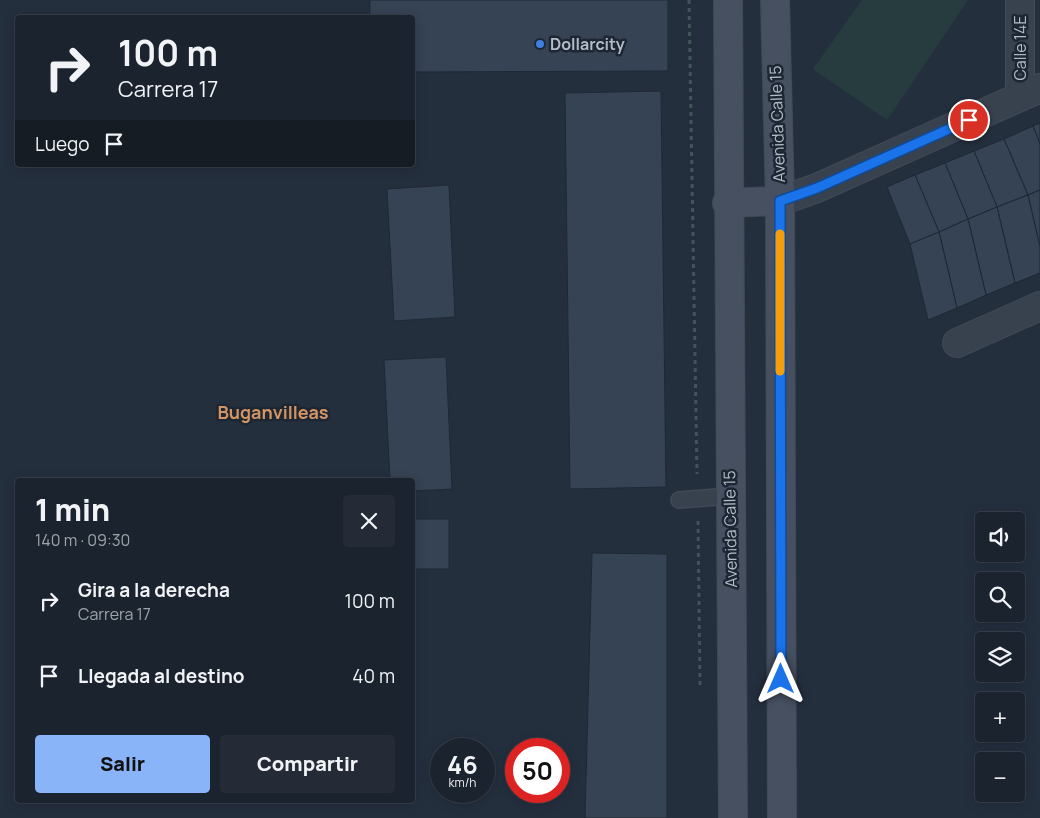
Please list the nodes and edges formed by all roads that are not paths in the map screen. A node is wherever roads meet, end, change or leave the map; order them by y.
1 (728, 0) edge
2 (775, 0) edge
3 (1020, 0) edge
4 (1030, 92) edge
5 (780, 201) junction
6 (727, 203) junction
7 (1040, 306) edge
8 (957, 343) dead end
9 (730, 496) junction
10 (679, 500) dead end
11 (733, 818) edge
12 (782, 818) edge

1 - 6 main road, Avenida Calle 15
2 - 5 main road, Avenida Calle 15
3 - 4 street, Calle 14E
4 - 5 street
5 - 6 main road
5 - 12 main road, Avenida Calle 15
6 - 9 main road, Avenida Calle 15
7 - 8 street
9 - 10 lane
9 - 11 main road, Avenida Calle 15

